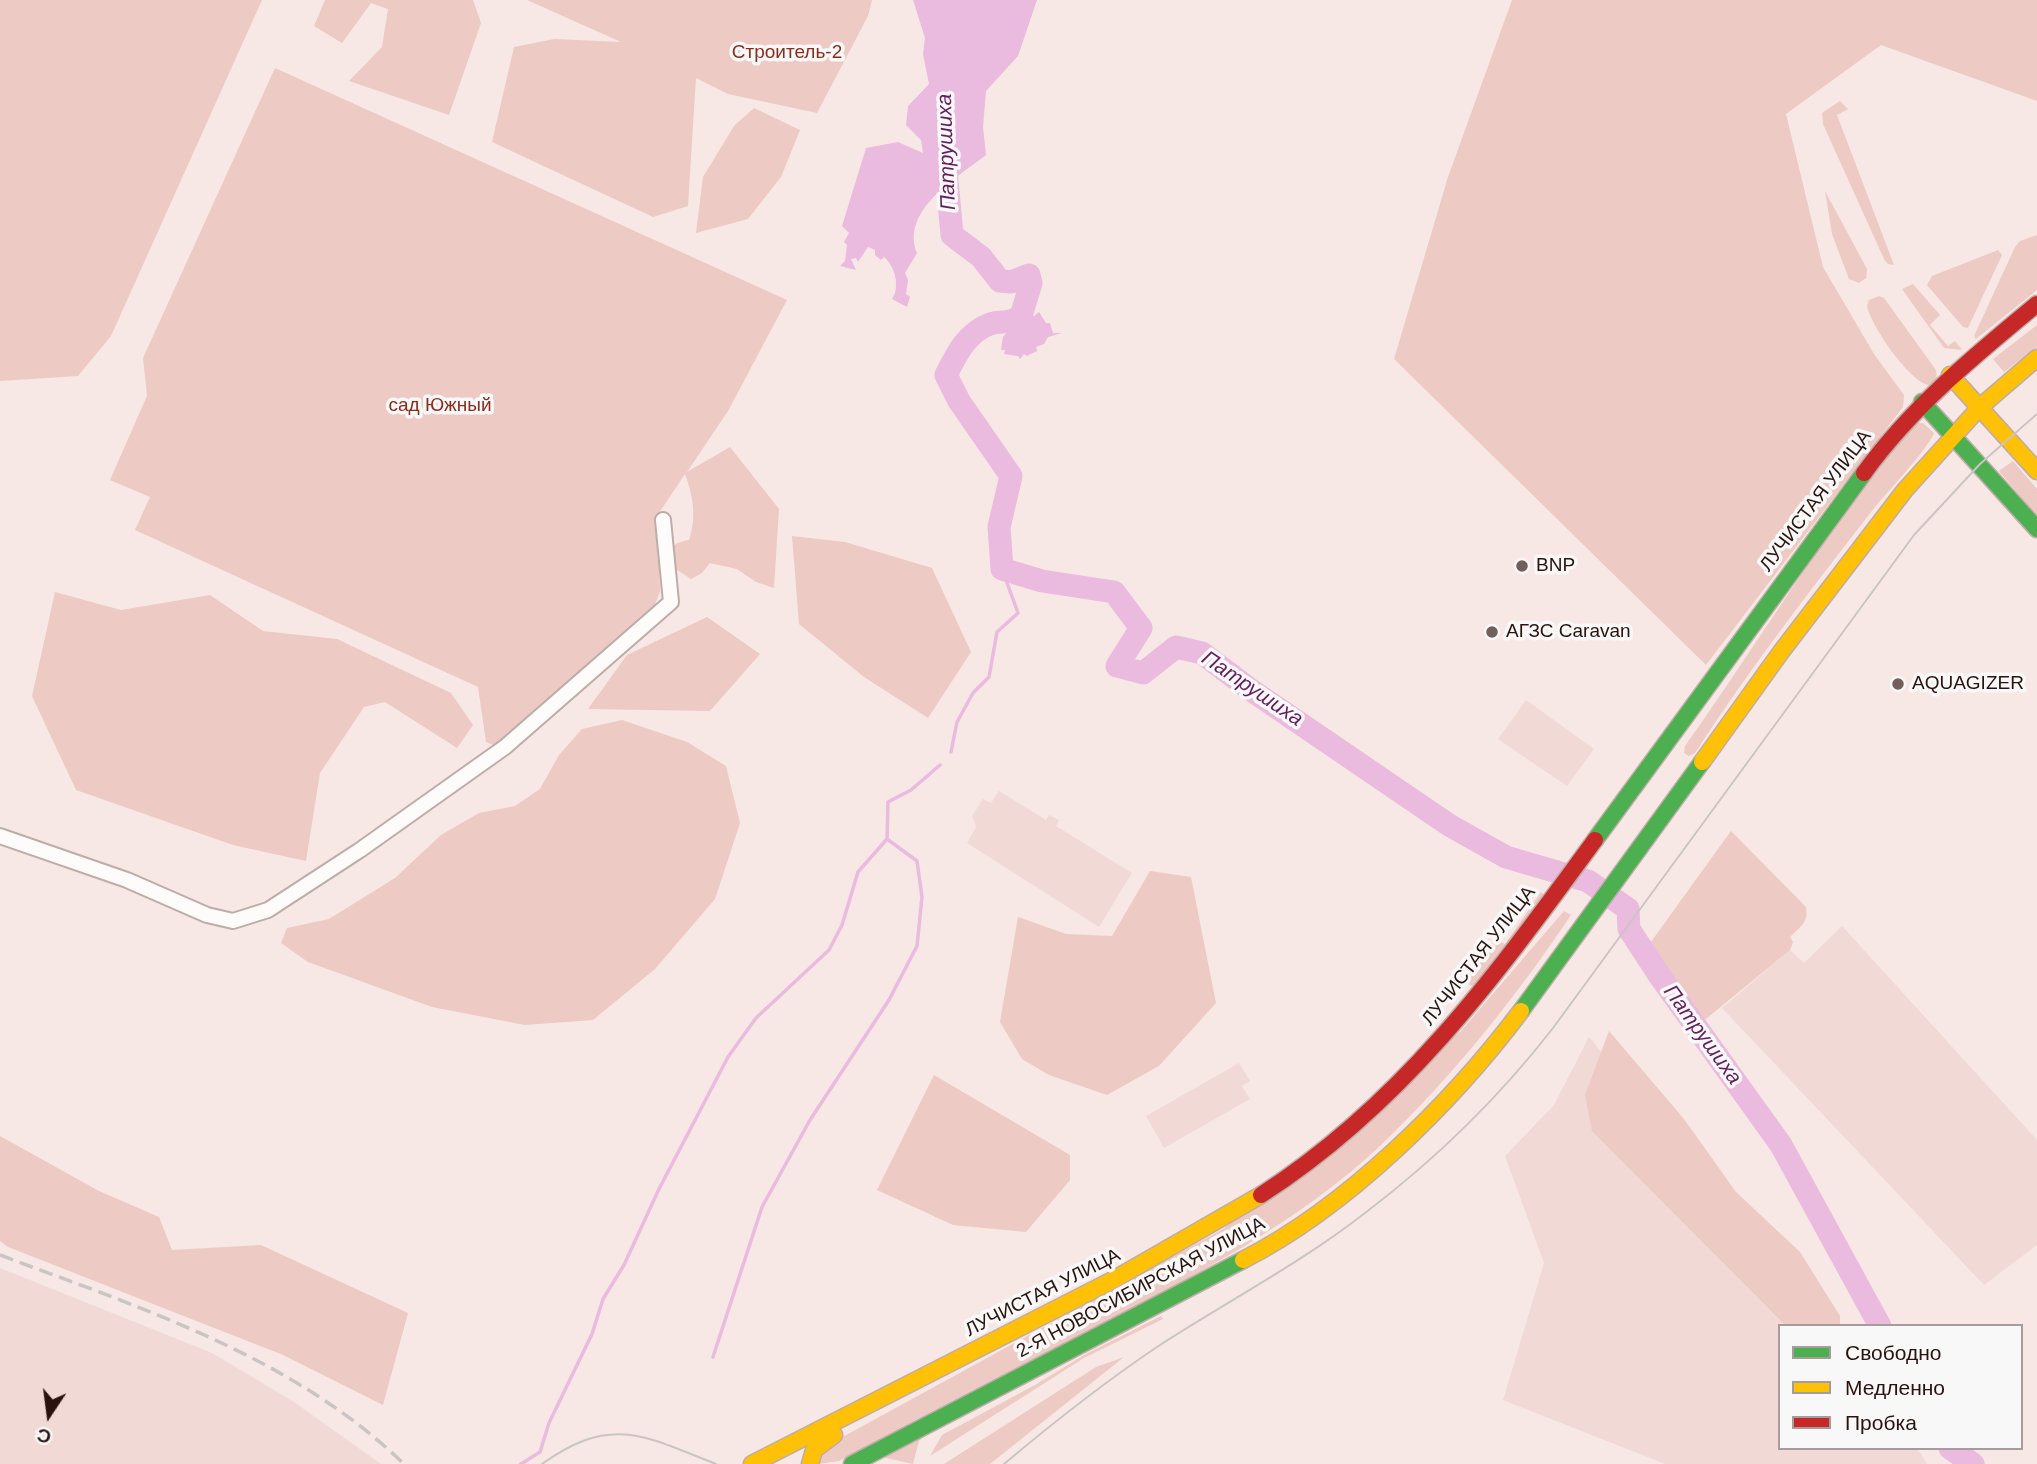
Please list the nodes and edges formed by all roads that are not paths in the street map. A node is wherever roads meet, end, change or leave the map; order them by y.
1 (2037, 304) edge
2 (2037, 358) edge
3 (1950, 375) junction
4 (1922, 402) junction
5 (1980, 407) junction
6 (1952, 435) junction
7 (2037, 471) edge
8 (663, 520) dead end
9 (2037, 529) edge
10 (0, 836) edge
11 (894, 1395) junction
12 (752, 1464) edge
13 (810, 1464) edge
14 (852, 1464) edge

1 - 3 main road, ЛУЧИСТАЯ УЛИЦА
2 - 5 main road
3 - 4 main road, ЛУЧИСТАЯ УЛИЦА
3 - 5 main road
4 - 6 main road
4 - 11 main road, ЛУЧИСТАЯ УЛИЦА
5 - 6 main road
5 - 7 main road
6 - 9 main road
6 - 14 main road, 2-Я НОВОСИБИРСКАЯ УЛИЦА
8 - 10 street
11 - 12 main road, ЛУЧИСТАЯ УЛИЦА
11 - 13 main road

